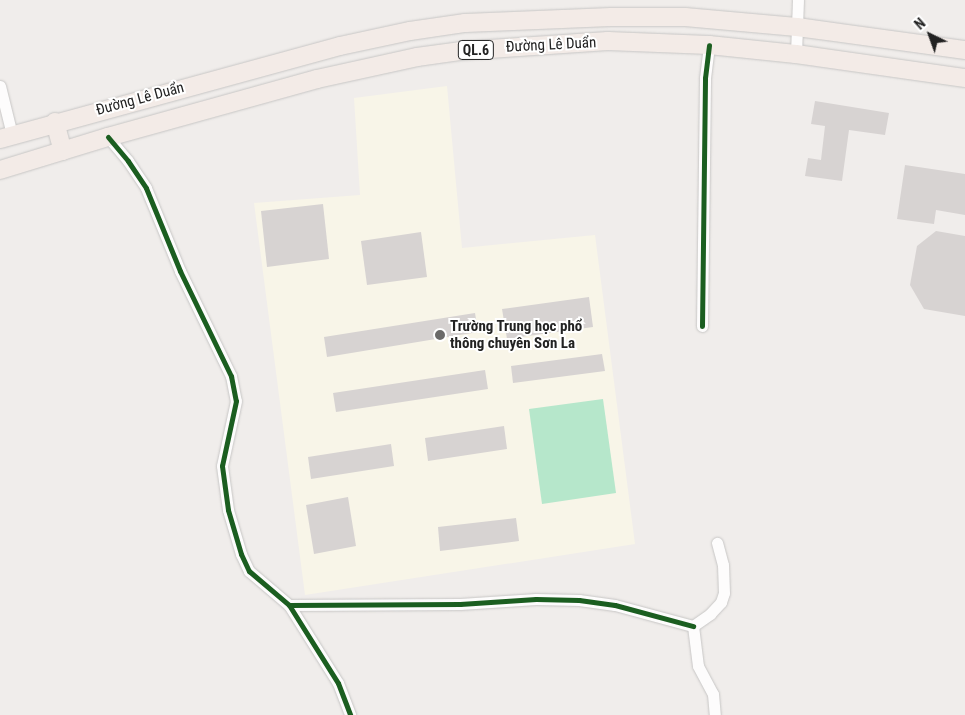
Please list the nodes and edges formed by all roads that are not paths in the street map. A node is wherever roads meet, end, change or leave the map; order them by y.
1 (798, 0) edge
2 (797, 27) junction
3 (709, 45) junction
4 (965, 50) edge
5 (796, 54) junction
6 (965, 78) edge
7 (0, 86) edge
8 (55, 122) junction
9 (6, 137) edge
10 (108, 137) junction
11 (63, 151) junction
12 (0, 170) edge
13 (702, 326) dead end
14 (717, 543) dead end
15 (289, 605) junction
16 (693, 626) junction
17 (350, 715) edge
18 (715, 715) edge

1 - 2 street
2 - 4 main road, Đường Lê Duẩn / QL.6
2 - 5 street
2 - 8 main road, Đường Lê Duẩn / QL.6
3 - 5 main road, Đường Lê Duẩn / QL.6
3 - 10 main road, Đường Lê Duẩn / QL.6
3 - 13 street
5 - 6 main road, Đường Lê Duẩn / QL.6
7 - 9 street
8 - 9 main road, Đường Lê Duẩn / QL.6
8 - 11 main road
10 - 11 main road, Đường Lê Duẩn / QL.6
10 - 15 street
11 - 12 main road, Đường Lê Duẩn / QL.6
14 - 16 street
15 - 16 street
15 - 17 street
16 - 18 street

